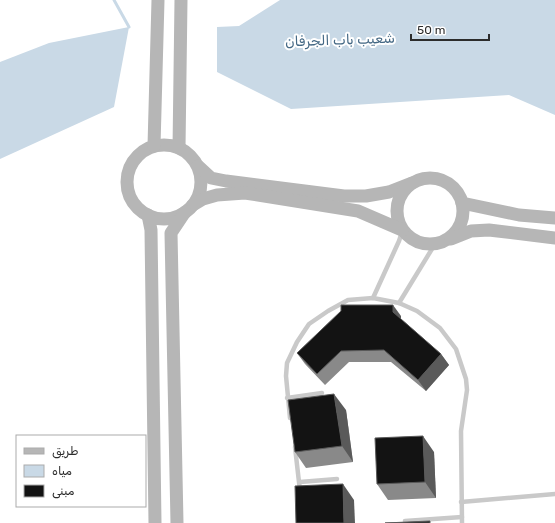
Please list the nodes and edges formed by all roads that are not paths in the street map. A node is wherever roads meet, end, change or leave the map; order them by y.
1 (158, 0) edge
2 (181, 0) edge
3 (154, 146) junction
4 (180, 148) junction
5 (197, 165) junction
6 (412, 183) junction
7 (462, 203) junction
8 (189, 209) junction
9 (148, 215) junction
10 (555, 218) edge
11 (402, 230) junction
12 (555, 238) edge
13 (439, 243) junction
14 (373, 298) junction
15 (399, 303) junction
16 (322, 393) dead end
17 (287, 398) junction
18 (291, 421) edge
19 (294, 444) edge
20 (337, 479) dead end
21 (300, 482) junction
22 (555, 494) edge
23 (301, 496) edge
24 (461, 502) junction
25 (462, 517) junction
26 (405, 520) dead end
27 (155, 523) edge
28 (177, 523) edge
29 (462, 523) edge

1 - 3 street
2 - 4 street
3 - 4 street
3 - 9 street
4 - 5 street
5 - 6 street
5 - 8 street
6 - 7 street
6 - 11 street
7 - 10 street
7 - 13 street
8 - 9 street
8 - 11 street
8 - 28 street
9 - 27 street
11 - 13 street
11 - 14 lane
12 - 13 street
13 - 15 lane
14 - 15 lane
14 - 17 lane
15 - 24 lane
16 - 17 lane
17 - 18 lane
19 - 21 lane
20 - 21 lane
21 - 23 lane
22 - 24 lane
24 - 25 lane
25 - 26 lane
25 - 29 lane

